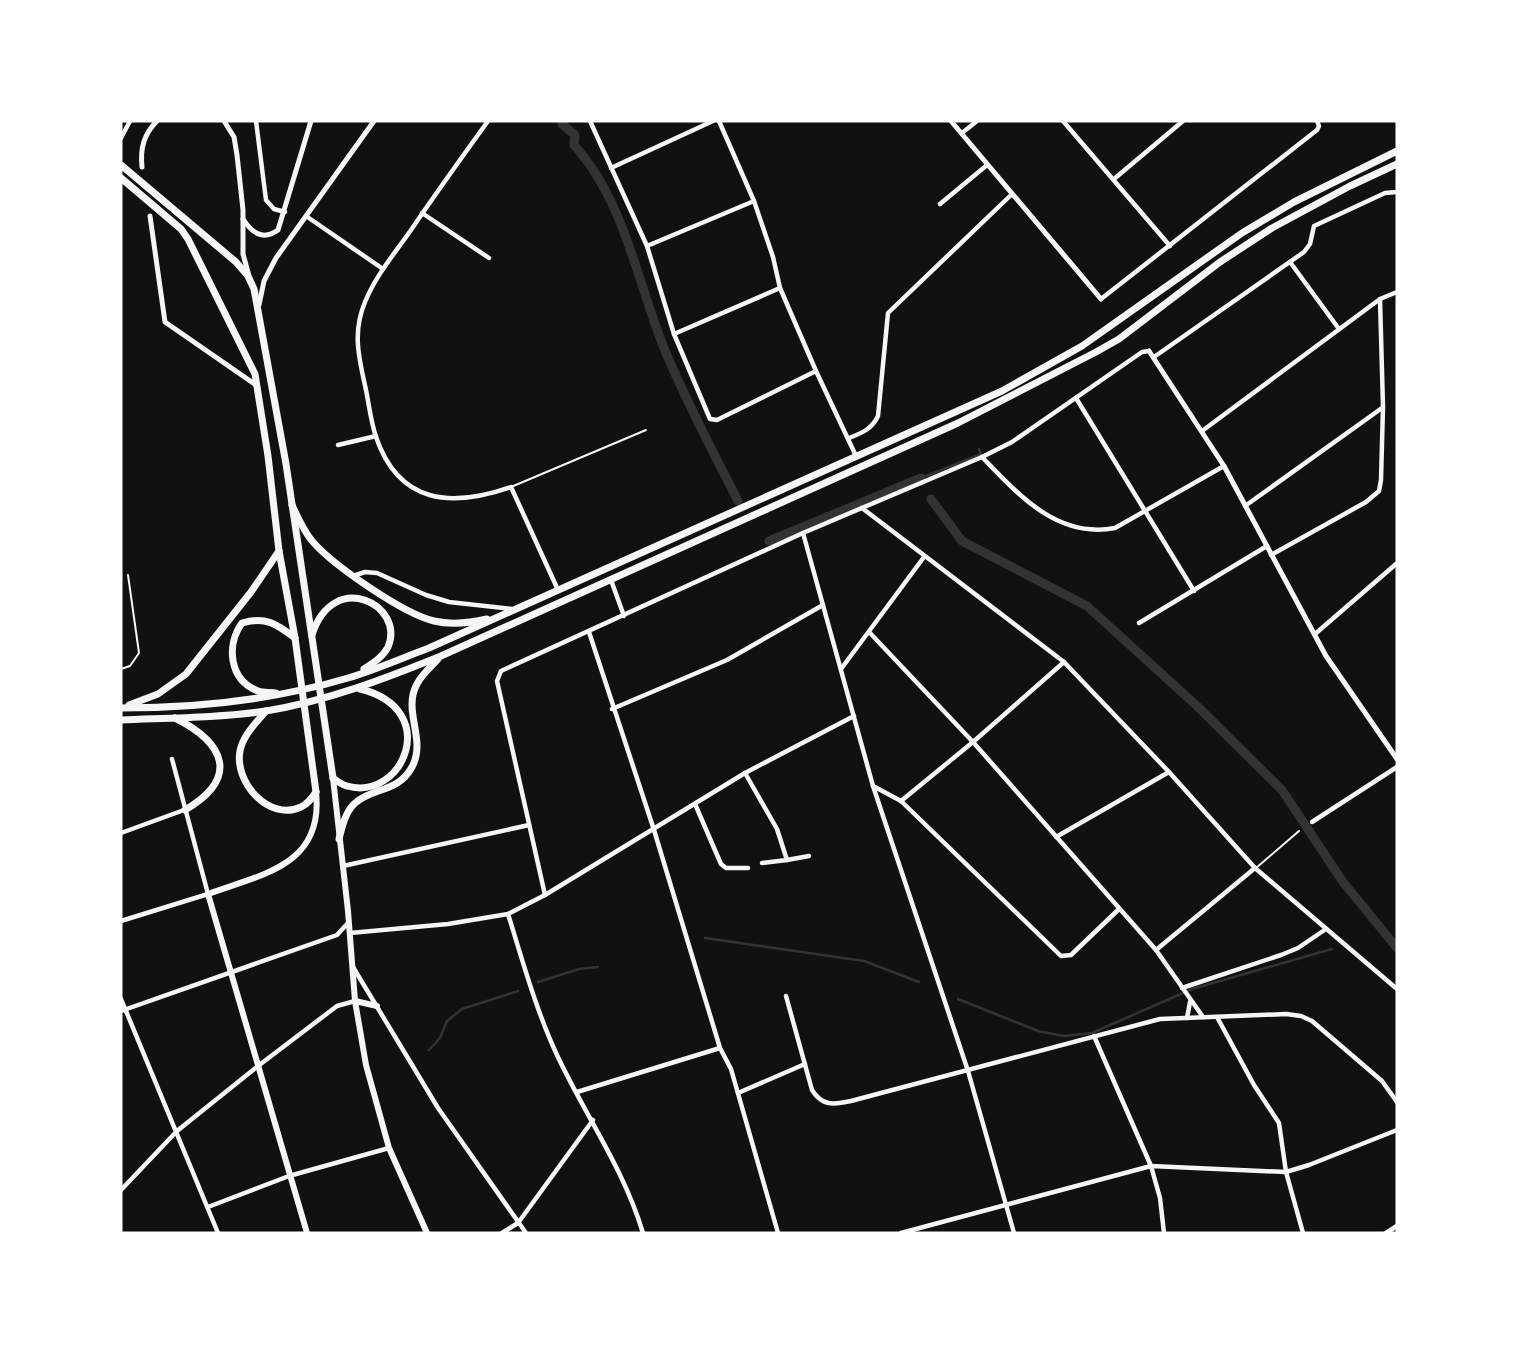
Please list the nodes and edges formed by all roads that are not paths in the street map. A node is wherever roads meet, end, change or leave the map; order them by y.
1 (130, 121) edge
2 (157, 121) edge
3 (224, 121) edge
4 (256, 121) edge
5 (311, 121) edge
6 (374, 121) edge
7 (488, 121) edge
8 (590, 121) edge
9 (713, 121) edge
10 (719, 121) edge
11 (951, 121) edge
12 (977, 121) edge
13 (1063, 121) edge
14 (1183, 121) edge
15 (1317, 121) edge
16 (962, 134) junction
17 (121, 138) edge
18 (1397, 151) edge
19 (1397, 164) edge
20 (121, 165) edge
21 (986, 165) junction
22 (142, 167) dead end
23 (611, 168) junction
24 (121, 178) edge
25 (1114, 179) junction
26 (1397, 192) edge
27 (1012, 195) junction
28 (754, 201) junction
29 (940, 204) dead end
30 (285, 212) junction
31 (422, 213) junction
32 (150, 216) dead end
33 (305, 216) junction
34 (243, 219) junction
35 (647, 246) junction
36 (1170, 246) junction
37 (489, 258) dead end
38 (1290, 262) junction
39 (383, 269) junction
40 (251, 282) junction
41 (780, 288) junction
42 (1397, 292) edge
43 (1101, 299) joint
44 (1380, 299) junction
45 (259, 308) junction
46 (1339, 329) junction
47 (674, 334) junction
48 (1149, 351) joint
49 (1154, 357) junction
50 (816, 371) junction
51 (257, 388) junction
52 (1076, 398) junction
53 (1383, 407) junction
54 (646, 430) dead end
55 (1202, 431) junction
56 (376, 436) junction
57 (849, 438) junction
58 (338, 445) dead end
59 (856, 456) junction
60 (982, 457) junction
61 (1224, 467) junction
62 (510, 487) junction
63 (292, 505) junction
64 (1245, 506) junction
65 (862, 508) junction
66 (1145, 511) junction
67 (803, 533) junction
68 (1267, 547) junction
69 (279, 551) junction
70 (1271, 555) junction
71 (924, 557) junction
72 (1396, 564) edge
73 (128, 575) dead end
74 (353, 576) junction
75 (611, 580) junction
76 (558, 590) junction
77 (1194, 591) junction
78 (823, 605) junction
79 (516, 609) junction
80 (502, 616) junction
81 (624, 616) junction
82 (1139, 624) dead end
83 (589, 632) junction
84 (870, 633) junction
85 (1315, 634) junction
86 (312, 635) junction
87 (295, 638) junction
88 (441, 656) junction
89 (1064, 662) junction
90 (121, 669) edge
91 (840, 670) junction
92 (358, 674) junction
93 (359, 689) junction
94 (287, 693) junction
95 (121, 707) edge
96 (612, 709) junction
97 (266, 711) junction
98 (854, 716) junction
99 (175, 718) junction
100 (121, 720) edge
101 (973, 743) junction
102 (172, 759) dead end
103 (1397, 759) edge
104 (1397, 767) edge
105 (1169, 772) junction
106 (746, 773) junction
107 (332, 778) junction
108 (873, 786) junction
109 (316, 792) junction
110 (901, 801) junction
111 (695, 804) junction
112 (185, 810) junction
113 (1312, 822) dead end
114 (529, 825) junction
115 (654, 830) junction
116 (1299, 831) dead end
117 (121, 833) edge
118 (1056, 837) junction
119 (339, 839) junction
120 (808, 856) dead end
121 (788, 860) junction
122 (762, 863) dead end
123 (343, 866) junction
124 (748, 868) dead end
125 (1255, 868) junction
126 (208, 894) junction
127 (545, 895) junction
128 (1118, 910) junction
129 (508, 914) junction
130 (121, 921) edge
131 (349, 922) junction
132 (1326, 929) junction
133 (349, 933) junction
134 (1156, 950) junction
135 (352, 966) junction
136 (230, 974) junction
137 (1183, 989) junction
138 (1397, 989) edge
139 (786, 996) dead end
140 (121, 999) edge
141 (1189, 1000) junction
142 (355, 1001) junction
143 (377, 1006) junction
144 (123, 1010) edge
145 (1203, 1017) junction
146 (1217, 1017) junction
147 (1186, 1018) junction
148 (1094, 1036) junction
149 (720, 1048) junction
150 (805, 1064) junction
151 (258, 1066) junction
152 (968, 1071) junction
153 (577, 1092) junction
154 (737, 1093) junction
155 (1397, 1102) edge
156 (593, 1120) junction
157 (1397, 1130) edge
158 (177, 1131) junction
159 (389, 1148) junction
160 (1151, 1166) junction
161 (1286, 1172) junction
162 (289, 1176) junction
163 (121, 1190) edge
164 (1006, 1206) junction
165 (208, 1207) junction
166 (518, 1223) junction
167 (1397, 1226) edge
168 (218, 1233) edge
169 (307, 1233) edge
170 (427, 1233) edge
171 (502, 1233) edge
172 (526, 1233) edge
173 (643, 1233) edge
174 (778, 1233) edge
175 (901, 1233) edge
176 (1014, 1233) edge
177 (1164, 1233) edge
178 (1303, 1233) edge
179 (1386, 1233) edge

1 - 17 street
2 - 22 street
3 - 34 street
4 - 30 street
5 - 30 street
6 - 33 street
7 - 31 street
8 - 23 street
9 - 23 street
10 - 28 street
11 - 16 street
12 - 16 street
13 - 25 street
14 - 25 street
15 - 36 street
16 - 21 street
18 - 59 main road
19 - 75 main road
20 - 40 main road
21 - 27 street
21 - 29 street
23 - 35 street
24 - 51 main road
25 - 36 street
26 - 38 street
27 - 43 street
27 - 57 street
28 - 35 street
28 - 41 street
30 - 34 street
31 - 37 street
31 - 39 street
32 - 51 street
33 - 39 street
33 - 45 street
34 - 40 street
35 - 47 street
36 - 43 street
38 - 46 street
38 - 49 street
39 - 56 street
40 - 45 main road
41 - 47 street
41 - 50 street
42 - 44 street
44 - 46 street
44 - 53 street
45 - 63 main road
46 - 55 street
47 - 50 street
48 - 49 street
48 - 52 street
49 - 55 street
50 - 57 street
51 - 69 main road
52 - 60 street
52 - 66 street
53 - 64 street
53 - 70 street
54 - 62 lane
55 - 61 street
56 - 58 street
56 - 62 street
57 - 59 street
59 - 76 main road
60 - 65 street
60 - 66 street
61 - 64 street
61 - 66 street
62 - 76 street
63 - 74 main road
63 - 86 main road
64 - 68 street
65 - 67 street
65 - 71 street
66 - 77 street
67 - 78 street
67 - 81 street
68 - 70 street
68 - 77 street
69 - 87 main road
69 - 95 main road
70 - 85 street
71 - 84 street
71 - 89 street
72 - 85 street
73 - 90 lane
74 - 79 street
74 - 80 main road
75 - 81 street
75 - 88 main road
76 - 79 main road
77 - 82 street
78 - 91 street
78 - 96 street
79 - 80 main road
80 - 92 main road
81 - 83 street
83 - 96 street
83 - 114 street
84 - 91 street
84 - 101 street
85 - 103 street
86 - 92 main road
86 - 107 main road
87 - 94 main road
87 - 109 main road
88 - 93 main road
88 - 119 main road
89 - 101 street
89 - 105 street
91 - 98 street
92 - 94 main road
93 - 97 main road
93 - 107 main road
94 - 95 main road
96 - 115 street
97 - 99 main road
97 - 109 main road
98 - 106 street
98 - 108 street
99 - 100 main road
99 - 112 main road
101 - 110 street
101 - 118 street
102 - 112 street
104 - 113 street
105 - 118 street
105 - 125 street
106 - 111 street
106 - 121 street
107 - 119 main road
108 - 110 street
108 - 152 street
109 - 126 main road
110 - 128 street
111 - 115 street
111 - 124 street
112 - 117 street
112 - 126 street
114 - 123 street
114 - 127 street
115 - 127 street
115 - 149 street
116 - 125 lane
118 - 128 street
119 - 123 main road
120 - 121 street
121 - 122 street
123 - 131 main road
125 - 132 street
125 - 134 street
126 - 130 street
126 - 136 main road
127 - 129 street
128 - 134 street
129 - 133 street
129 - 153 street
131 - 133 main road
131 - 136 street
132 - 137 street
132 - 138 street
133 - 135 main road
134 - 137 street
135 - 142 main road
135 - 143 street
136 - 144 street
136 - 151 main road
137 - 141 street
139 - 150 street
140 - 144 street
141 - 145 street
141 - 147 street
142 - 143 main road
142 - 151 street
142 - 159 main road
143 - 166 street
144 - 158 street
145 - 146 street
145 - 147 street
146 - 155 street
146 - 161 street
147 - 148 street
148 - 152 street
148 - 160 street
149 - 153 street
149 - 154 street
150 - 152 street
150 - 154 street
151 - 158 street
151 - 162 main road
152 - 164 street
153 - 156 street
154 - 174 street
156 - 166 street
156 - 173 street
157 - 161 street
158 - 163 street
158 - 165 street
159 - 162 street
159 - 170 main road
160 - 161 street
160 - 164 street
160 - 177 street
161 - 178 street
162 - 165 street
162 - 169 main road
164 - 175 street
164 - 176 street
165 - 168 street
166 - 171 street
166 - 172 street
167 - 179 street

